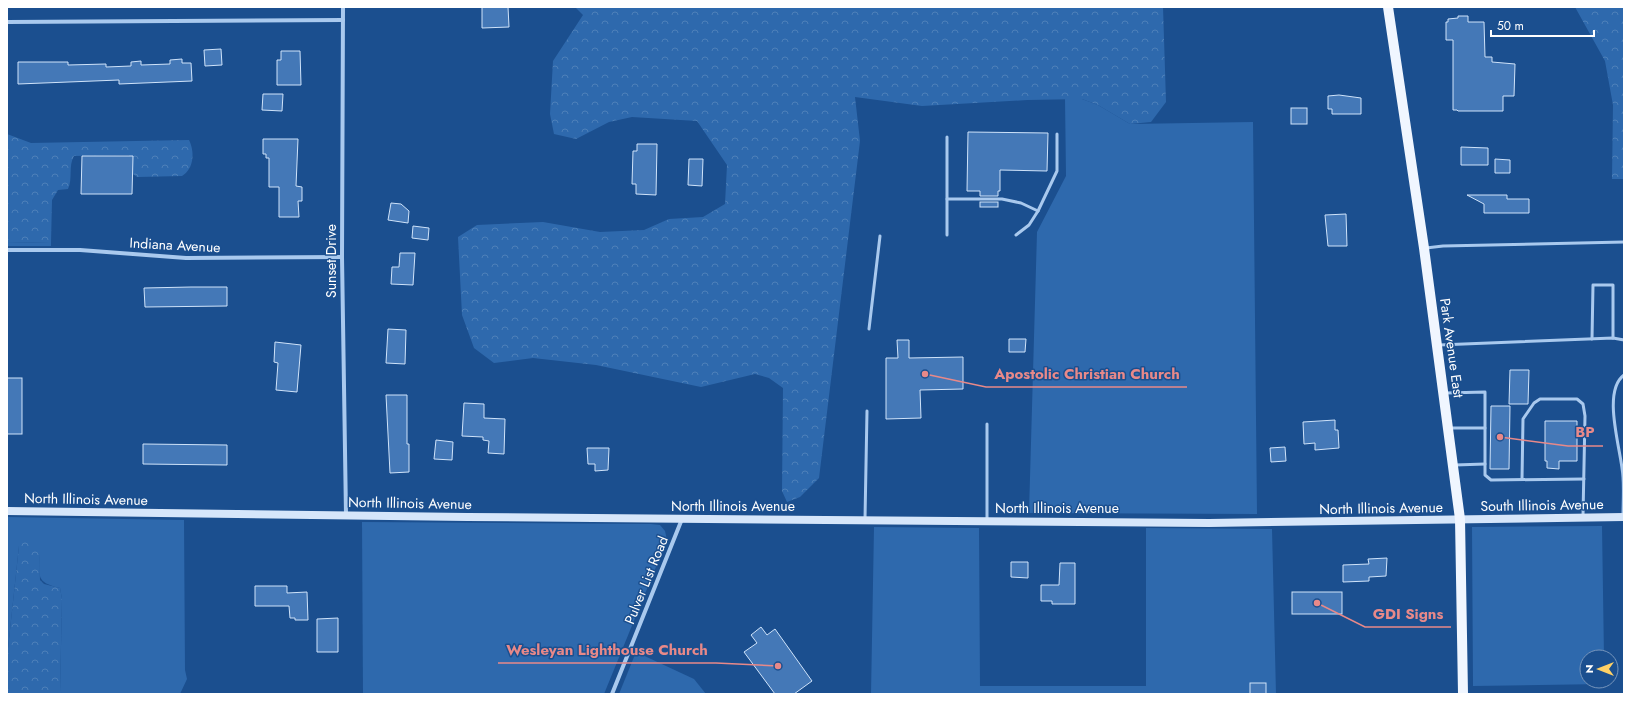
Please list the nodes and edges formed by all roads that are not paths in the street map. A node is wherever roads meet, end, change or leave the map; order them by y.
1 (343, 7) edge
2 (1388, 7) edge
3 (343, 20) junction
4 (7, 22) edge
5 (1057, 134) dead end
6 (947, 137) dead end
7 (947, 199) junction
8 (1038, 211) junction
9 (947, 235) dead end
10 (1016, 235) dead end
11 (880, 236) dead end
12 (1624, 242) edge
13 (1424, 248) junction
14 (7, 250) edge
15 (342, 257) junction
16 (869, 329) dead end
17 (1613, 338) junction
18 (1592, 339) junction
19 (1624, 340) edge
20 (1437, 345) junction
21 (1624, 375) edge
22 (1444, 393) junction
23 (867, 411) dead end
24 (987, 424) dead end
25 (1448, 428) junction
26 (1485, 428) junction
27 (1485, 464) junction
28 (1453, 465) junction
29 (1623, 475) edge
30 (1522, 479) junction
31 (1584, 479) junction
32 (7, 511) edge
33 (346, 515) junction
34 (1583, 517) junction
35 (1623, 517) edge
36 (682, 519) junction
37 (1460, 519) junction
38 (865, 520) junction
39 (987, 521) junction
40 (612, 694) edge
41 (1463, 694) edge

1 - 3 street, Sunset Drive
2 - 13 main road, Park Avenue East
3 - 4 street
3 - 15 street, Sunset Drive
5 - 8 lane
6 - 7 lane
7 - 8 lane
7 - 9 lane
8 - 10 lane
11 - 16 lane
12 - 13 lane
13 - 20 main road, Park Avenue East
14 - 15 street, Indiana Avenue
15 - 33 street, Sunset Drive
17 - 18 lane
17 - 18 lane
17 - 19 lane
18 - 20 lane
20 - 22 main road, Park Avenue East
21 - 29 lane
22 - 25 main road, Park Avenue East
22 - 26 lane
23 - 38 lane
24 - 39 lane
25 - 26 lane
25 - 28 main road, Park Avenue East
26 - 27 lane
27 - 28 lane
27 - 30 lane
28 - 37 main road, Park Avenue East
29 - 35 lane
30 - 31 lane
30 - 31 lane
31 - 34 lane
32 - 33 street, North Illinois Avenue
33 - 36 street, North Illinois Avenue
34 - 35 street, South Illinois Avenue
34 - 37 street, South Illinois Avenue
36 - 38 street, North Illinois Avenue
36 - 40 street, Pulver List Road
37 - 39 street, North Illinois Avenue
37 - 41 main road, Park Avenue East
38 - 39 street, North Illinois Avenue

